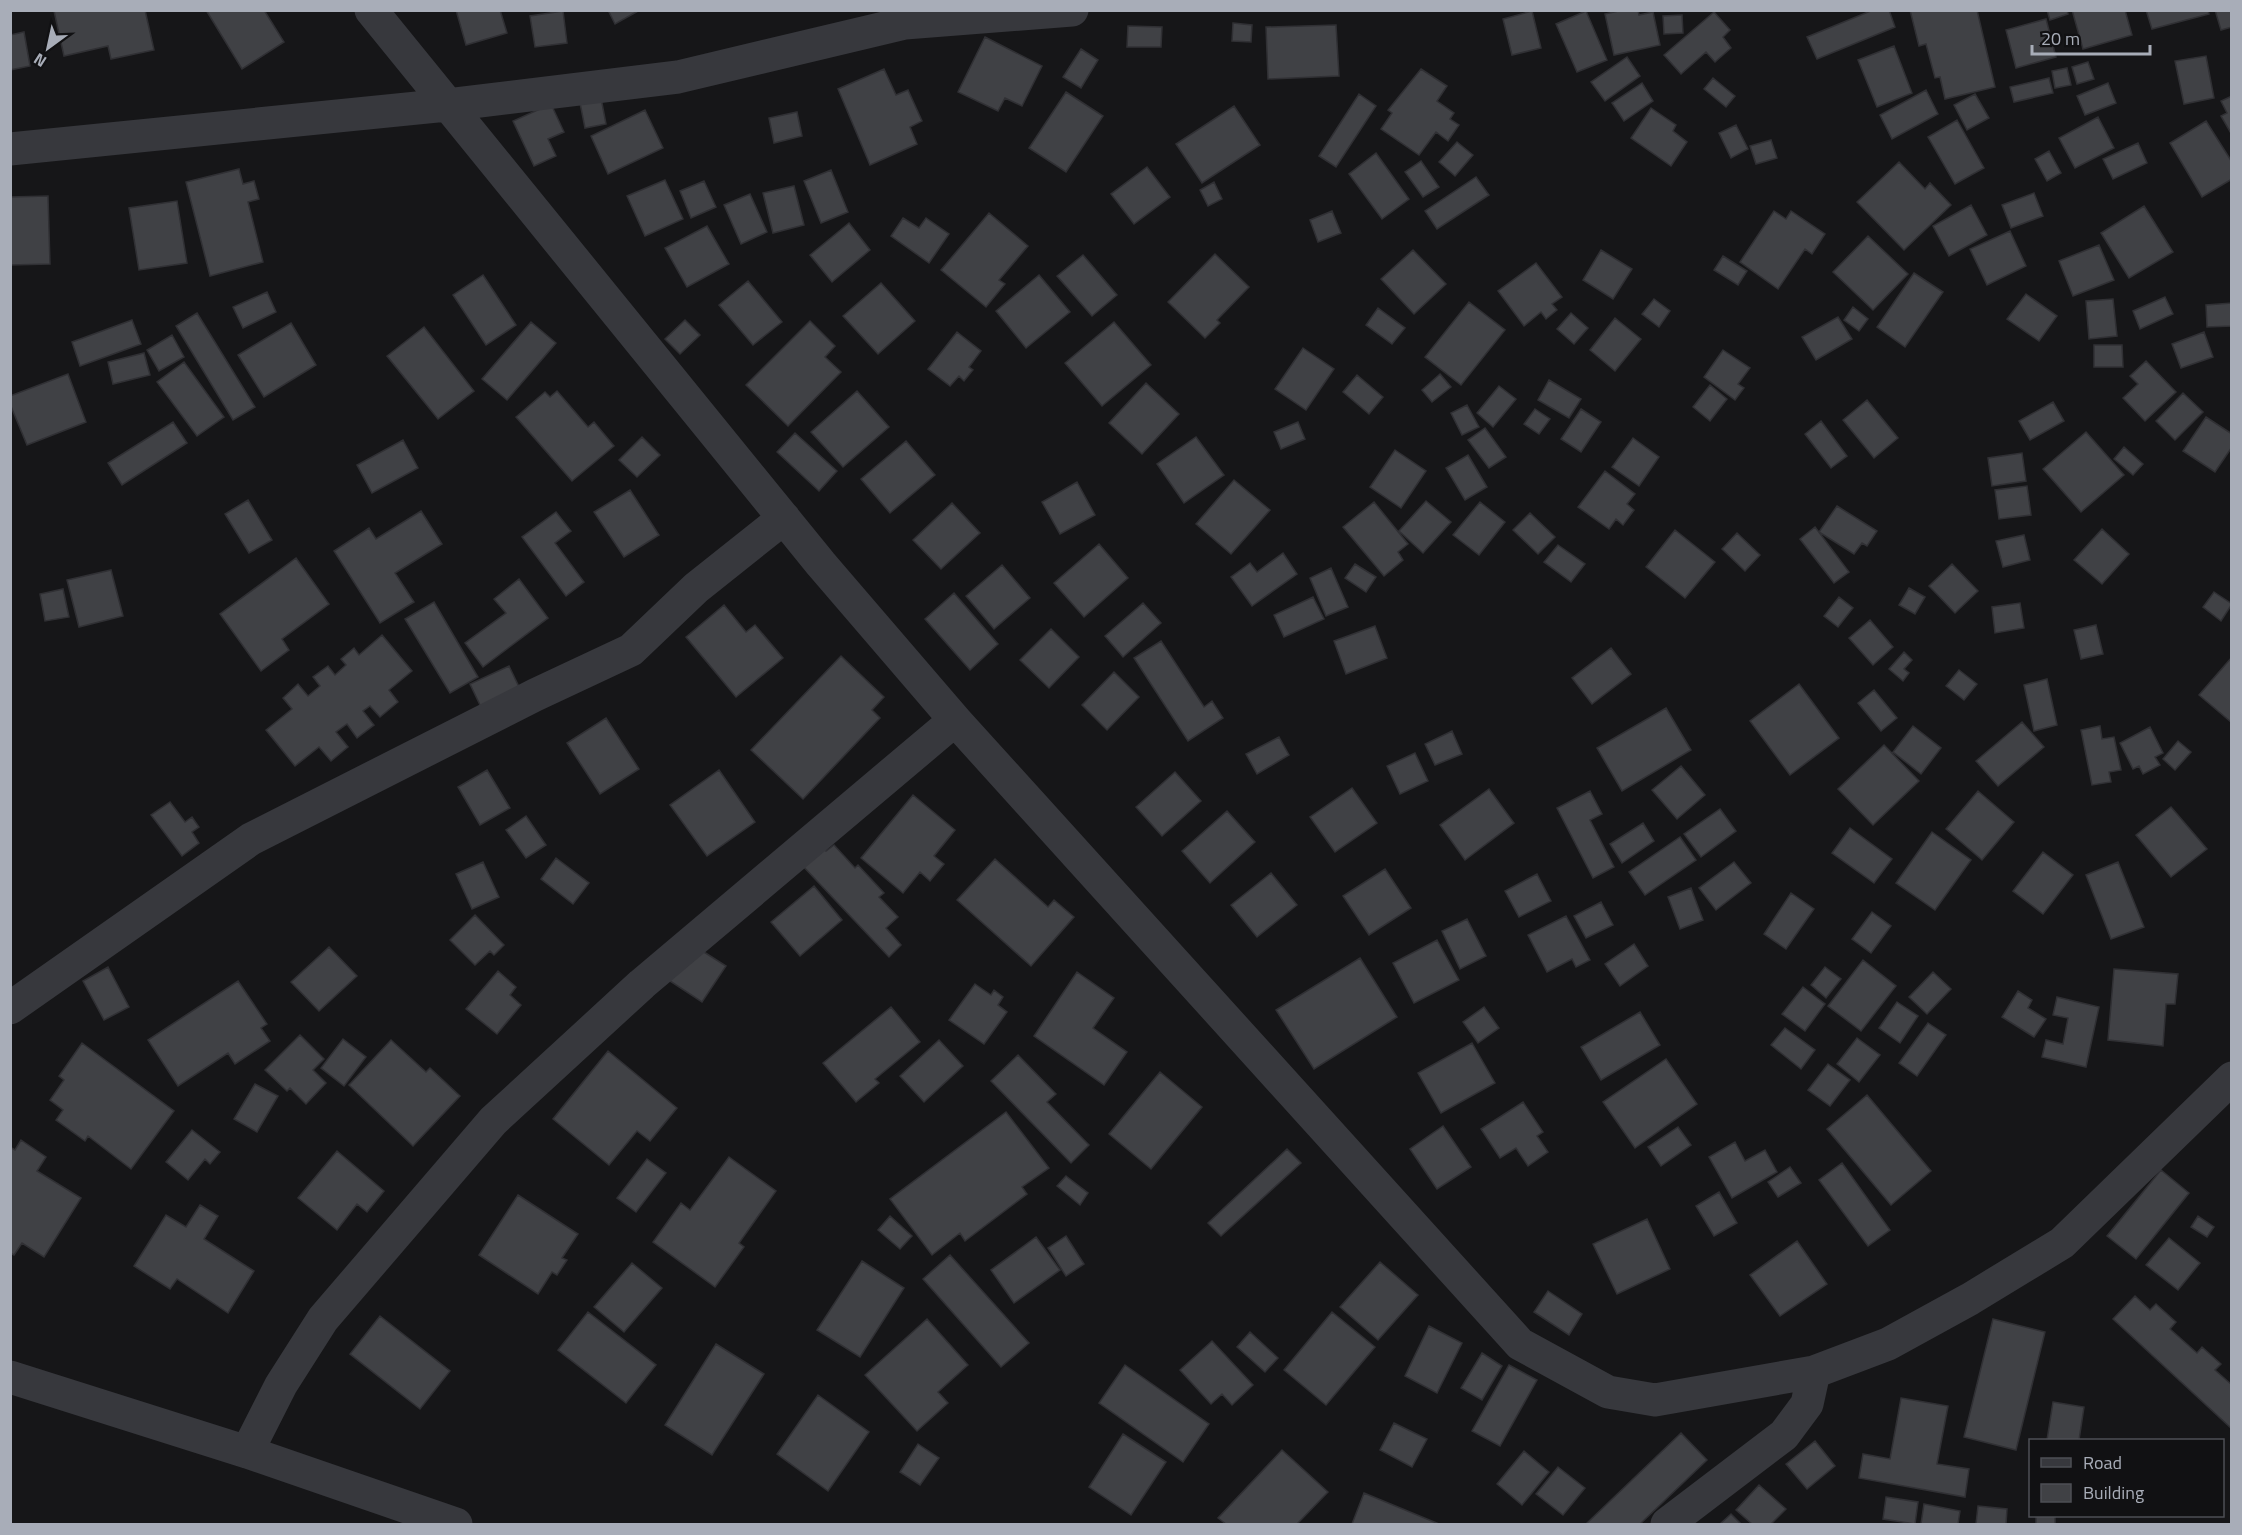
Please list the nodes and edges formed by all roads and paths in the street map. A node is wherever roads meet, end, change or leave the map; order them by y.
1 (371, 10) edge
2 (1072, 10) edge
3 (447, 105) junction
4 (10, 150) edge
5 (784, 518) junction
6 (955, 720) junction
7 (10, 1008) edge
8 (2232, 1078) edge
9 (1814, 1372) junction
10 (10, 1377) edge
11 (247, 1452) junction
12 (456, 1524) edge
13 (1667, 1524) edge

1 - 3 street
2 - 3 street
3 - 4 street
3 - 5 street
5 - 6 street
5 - 7 street
6 - 9 street
6 - 11 street
8 - 9 street
9 - 13 street
10 - 11 street
11 - 12 street

